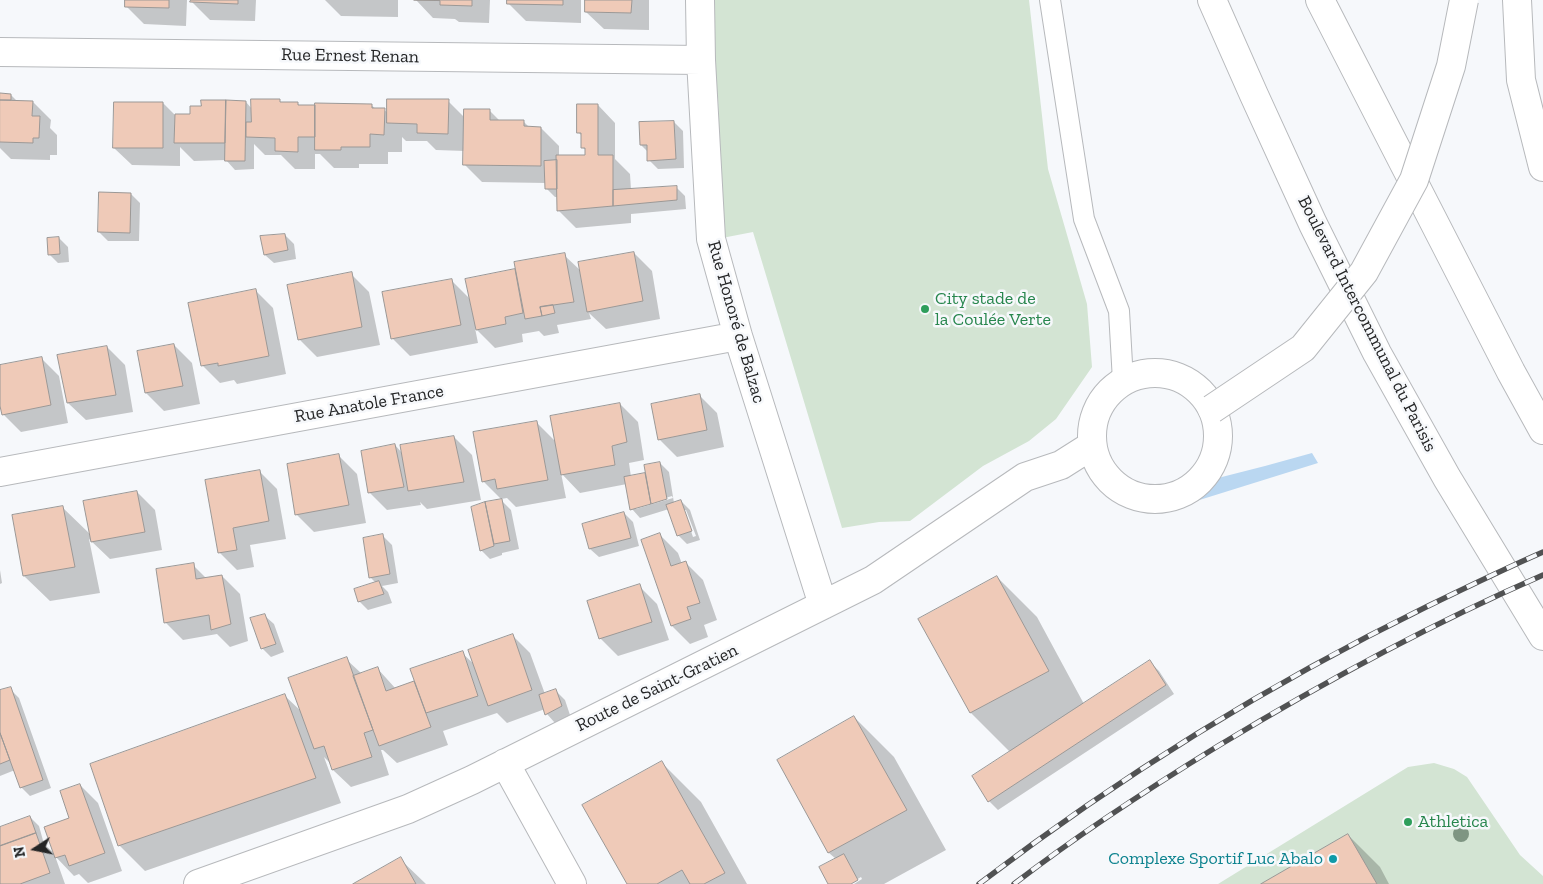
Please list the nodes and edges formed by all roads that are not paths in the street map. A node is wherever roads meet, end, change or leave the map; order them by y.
1 (700, 0) edge
2 (1050, 0) edge
3 (1212, 0) edge
4 (1320, 0) edge
5 (1464, 0) edge
6 (1517, 0) edge
7 (0, 52) edge
8 (701, 60) junction
9 (1543, 167) edge
10 (738, 336) junction
11 (1123, 381) junction
12 (1212, 409) junction
13 (1543, 430) edge
14 (1091, 446) junction
15 (0, 472) edge
16 (823, 605) junction
17 (1543, 636) edge
18 (505, 763) junction
19 (198, 884) edge
20 (572, 884) edge

1 - 8 main road, Rue Honoré de Balzac
2 - 11 lane
3 - 17 main road, Boulevard Intercommunal du Parisis
4 - 13 main road
5 - 12 main road, bridge
6 - 9 main road
7 - 8 main road, Rue Ernest Renan
8 - 10 main road, Rue Honoré de Balzac
10 - 15 main road, Rue Anatole France
10 - 16 main road, Rue Honoré de Balzac
11 - 12 main road
11 - 14 main road
12 - 14 main road
14 - 16 main road, Route de Saint-Gratien
16 - 18 main road, Route de Saint-Gratien
18 - 19 main road, Route de Saint-Gratien
18 - 20 main road

